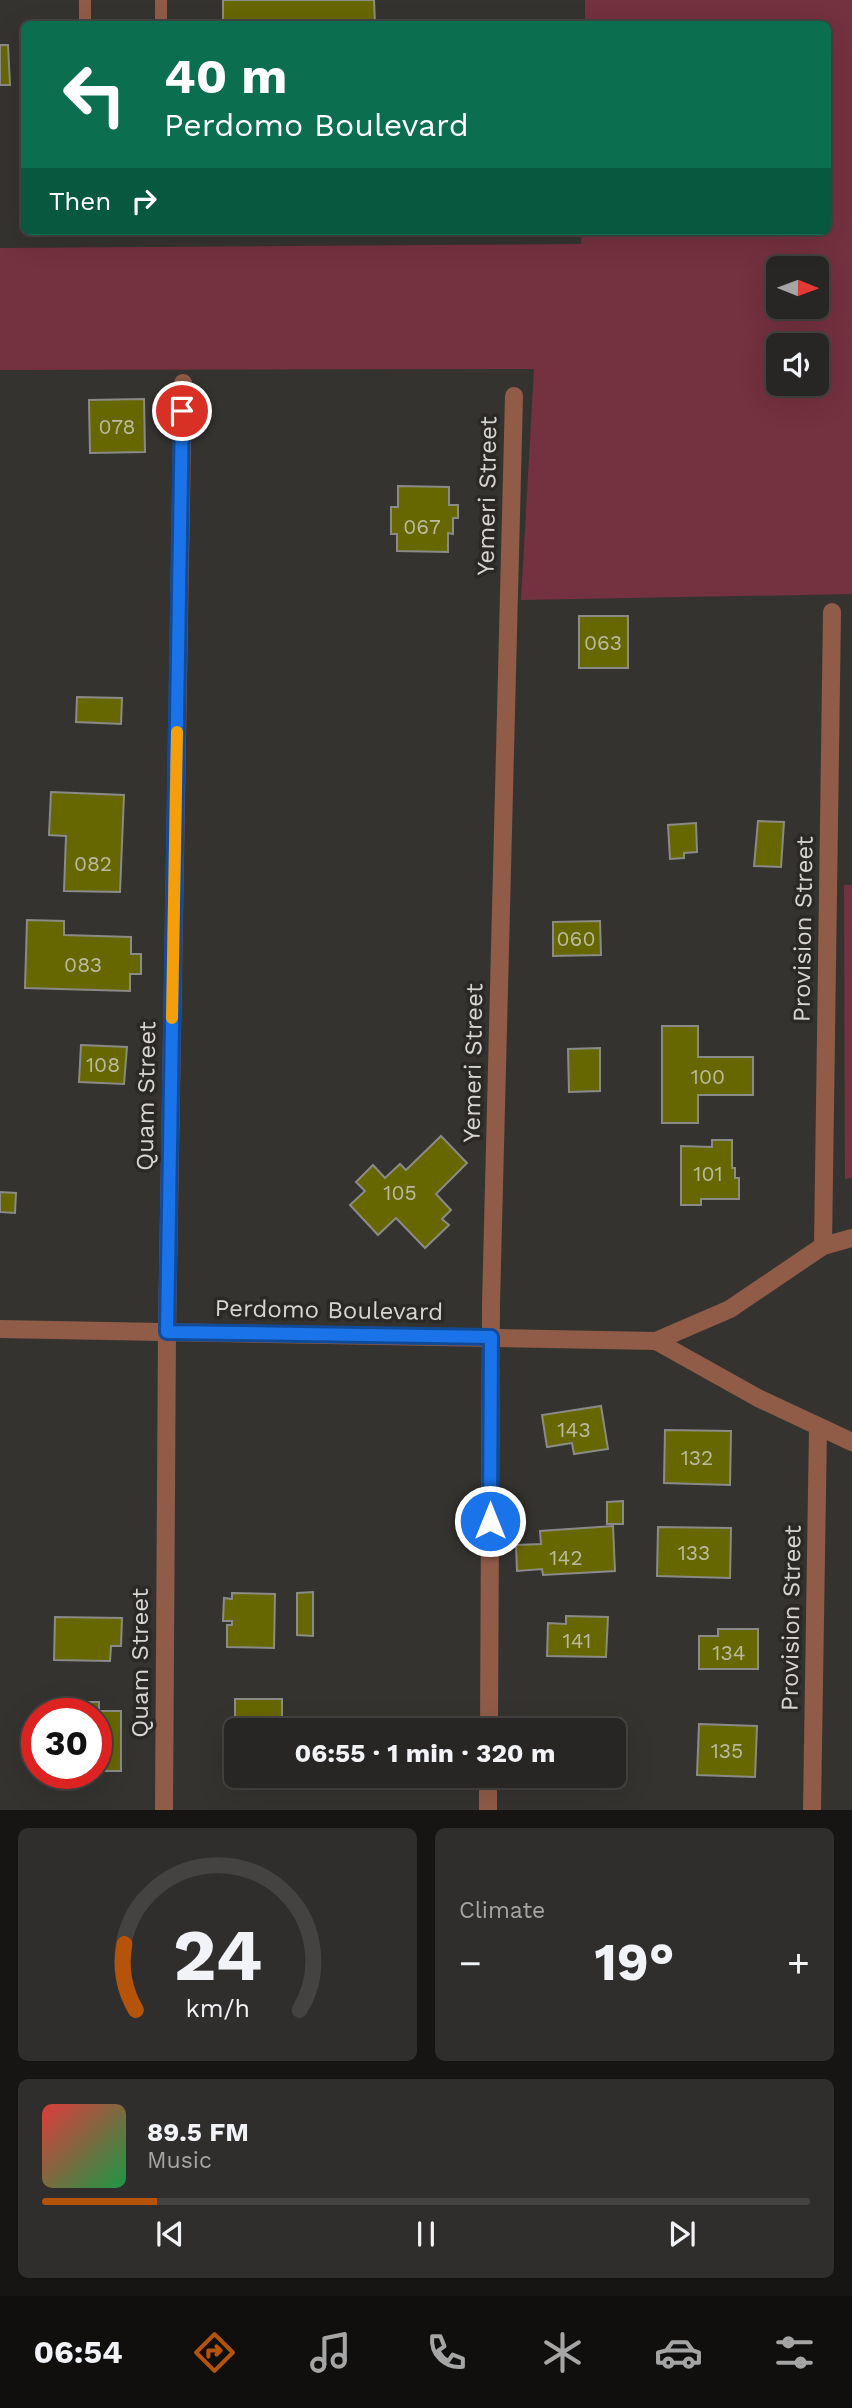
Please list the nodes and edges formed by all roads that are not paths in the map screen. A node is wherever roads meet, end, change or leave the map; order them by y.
1 (85, 0) edge
2 (161, 0) edge
3 (85, 21) edge
4 (161, 21) edge
5 (183, 383) dead end
6 (514, 396) dead end
7 (832, 612) dead end
8 (852, 1238) edge
9 (823, 1246) junction
10 (0, 1329) edge
11 (167, 1332) junction
12 (491, 1337) junction
13 (656, 1341) junction
14 (818, 1427) junction
15 (852, 1442) edge
16 (489, 1718) edge
17 (488, 1788) edge
18 (164, 1810) edge
19 (488, 1810) edge
20 (812, 1810) edge

1 - 3 lane
2 - 4 lane
5 - 11 street, Quam Street
6 - 12 street, Yemeri Street
7 - 9 street, Provision Street
8 - 9 street, Perdomo Boulevard
9 - 13 street, Perdomo Boulevard
10 - 11 street, Perdomo Boulevard
11 - 12 street, Perdomo Boulevard
11 - 18 street, Quam Street
12 - 13 street, Perdomo Boulevard
12 - 16 street, Yemeri Street
13 - 14 street, Perdomo Boulevard
14 - 15 street, Perdomo Boulevard
14 - 20 street, Provision Street
17 - 19 street

